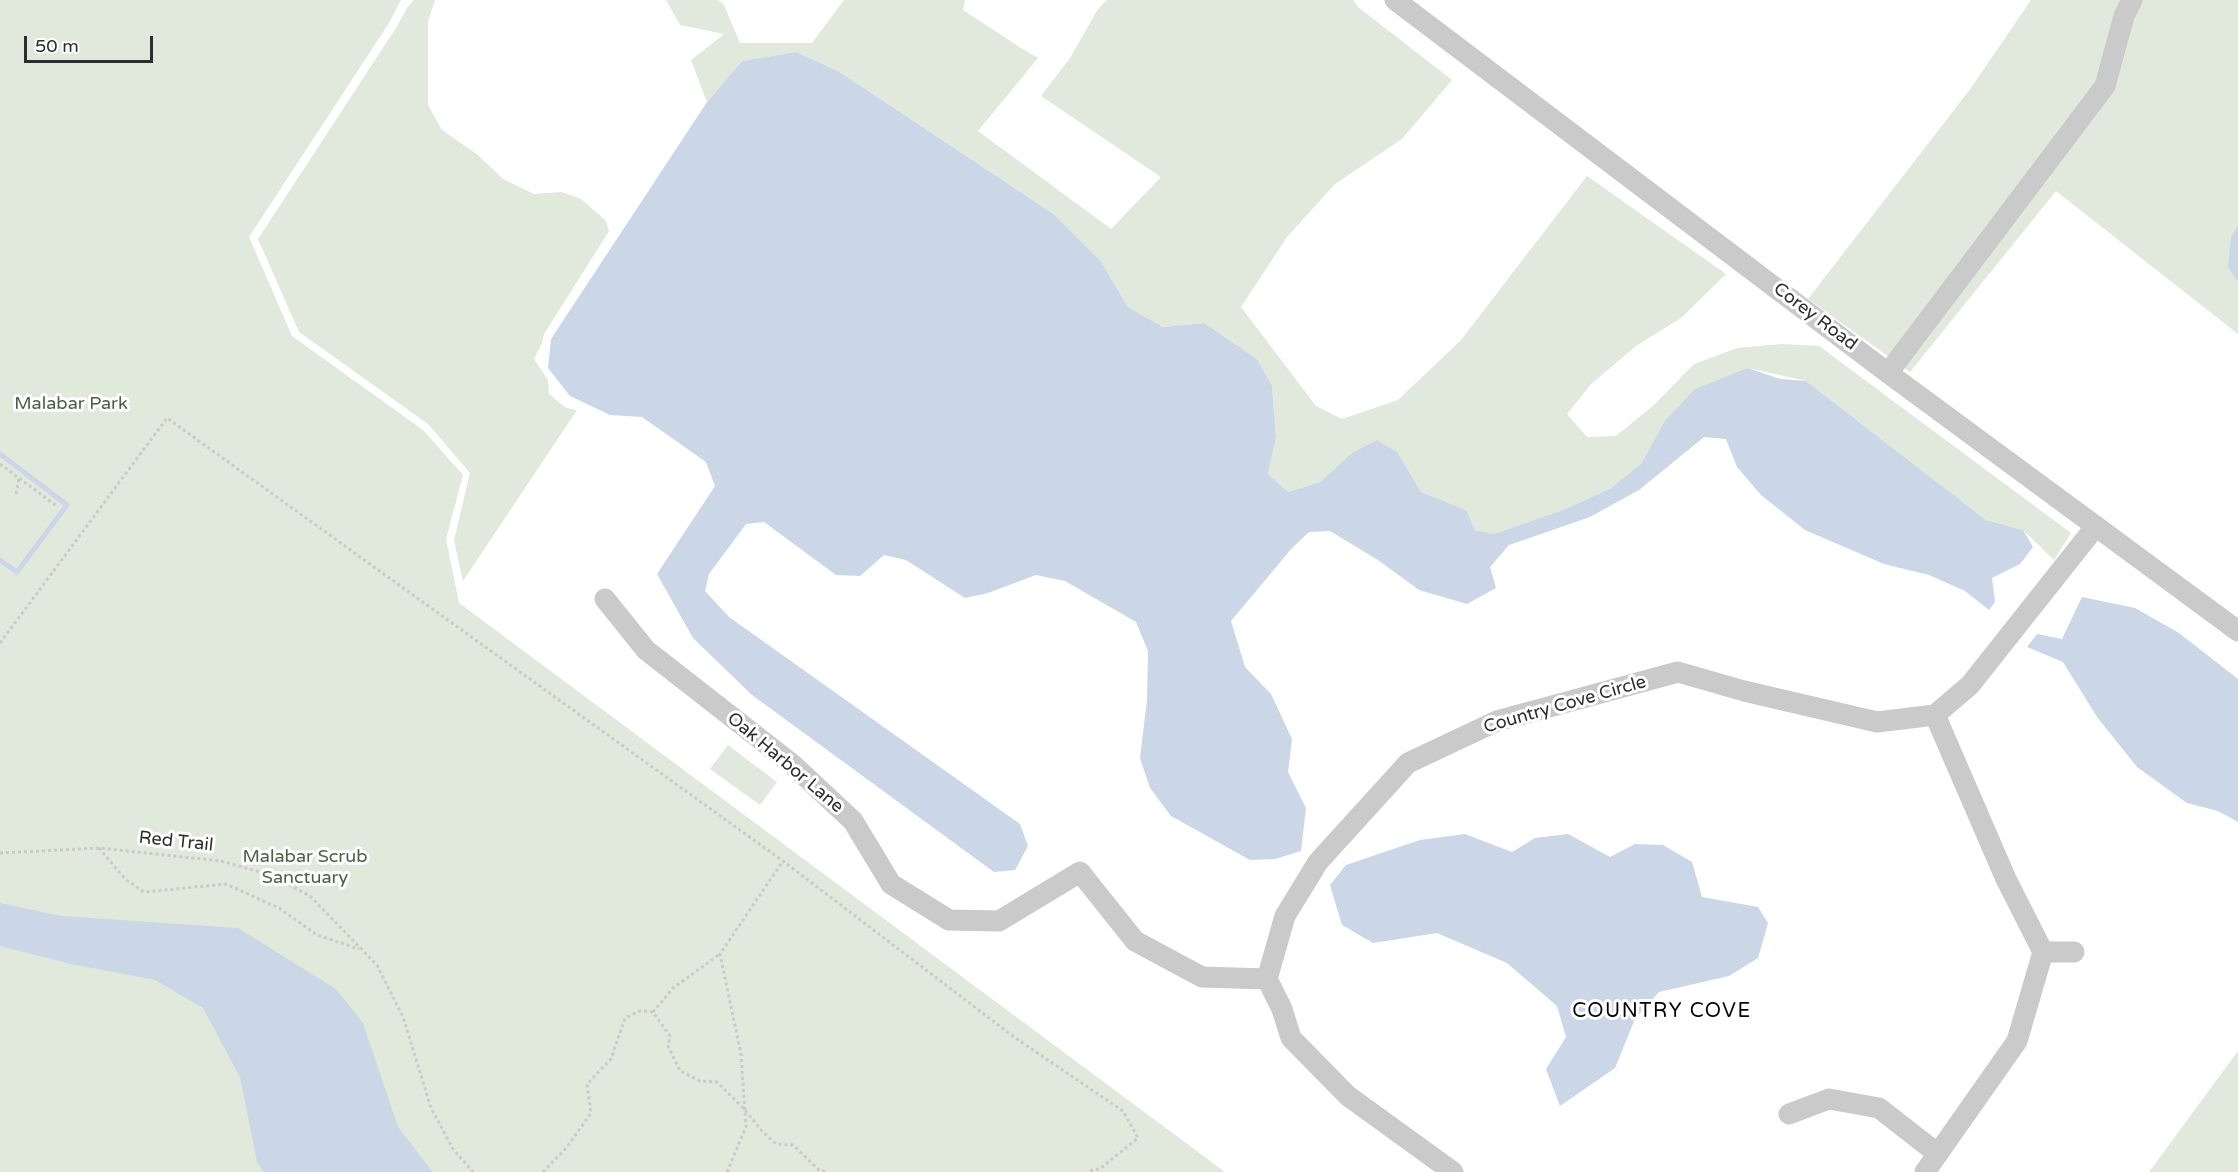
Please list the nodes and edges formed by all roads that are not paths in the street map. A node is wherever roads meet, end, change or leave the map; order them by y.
1 (1395, 0) edge
2 (2132, 0) edge
3 (1888, 373) junction
4 (2096, 526) junction
5 (605, 599) dead end
6 (2238, 631) edge
7 (1935, 715) junction
8 (2043, 952) junction
9 (2074, 952) dead end
10 (1267, 979) junction
11 (1789, 1114) dead end
12 (1938, 1155) junction
13 (1453, 1172) edge
14 (1925, 1172) edge

1 - 3 street, Corey Road
2 - 3 street
3 - 4 street, Corey Road
4 - 6 street, Corey Road
4 - 7 street
5 - 10 street, Oak Harbor Lane
7 - 8 street
7 - 10 street, Country Cove Circle
8 - 9 street
8 - 12 street
10 - 13 street
11 - 12 street
12 - 14 street

